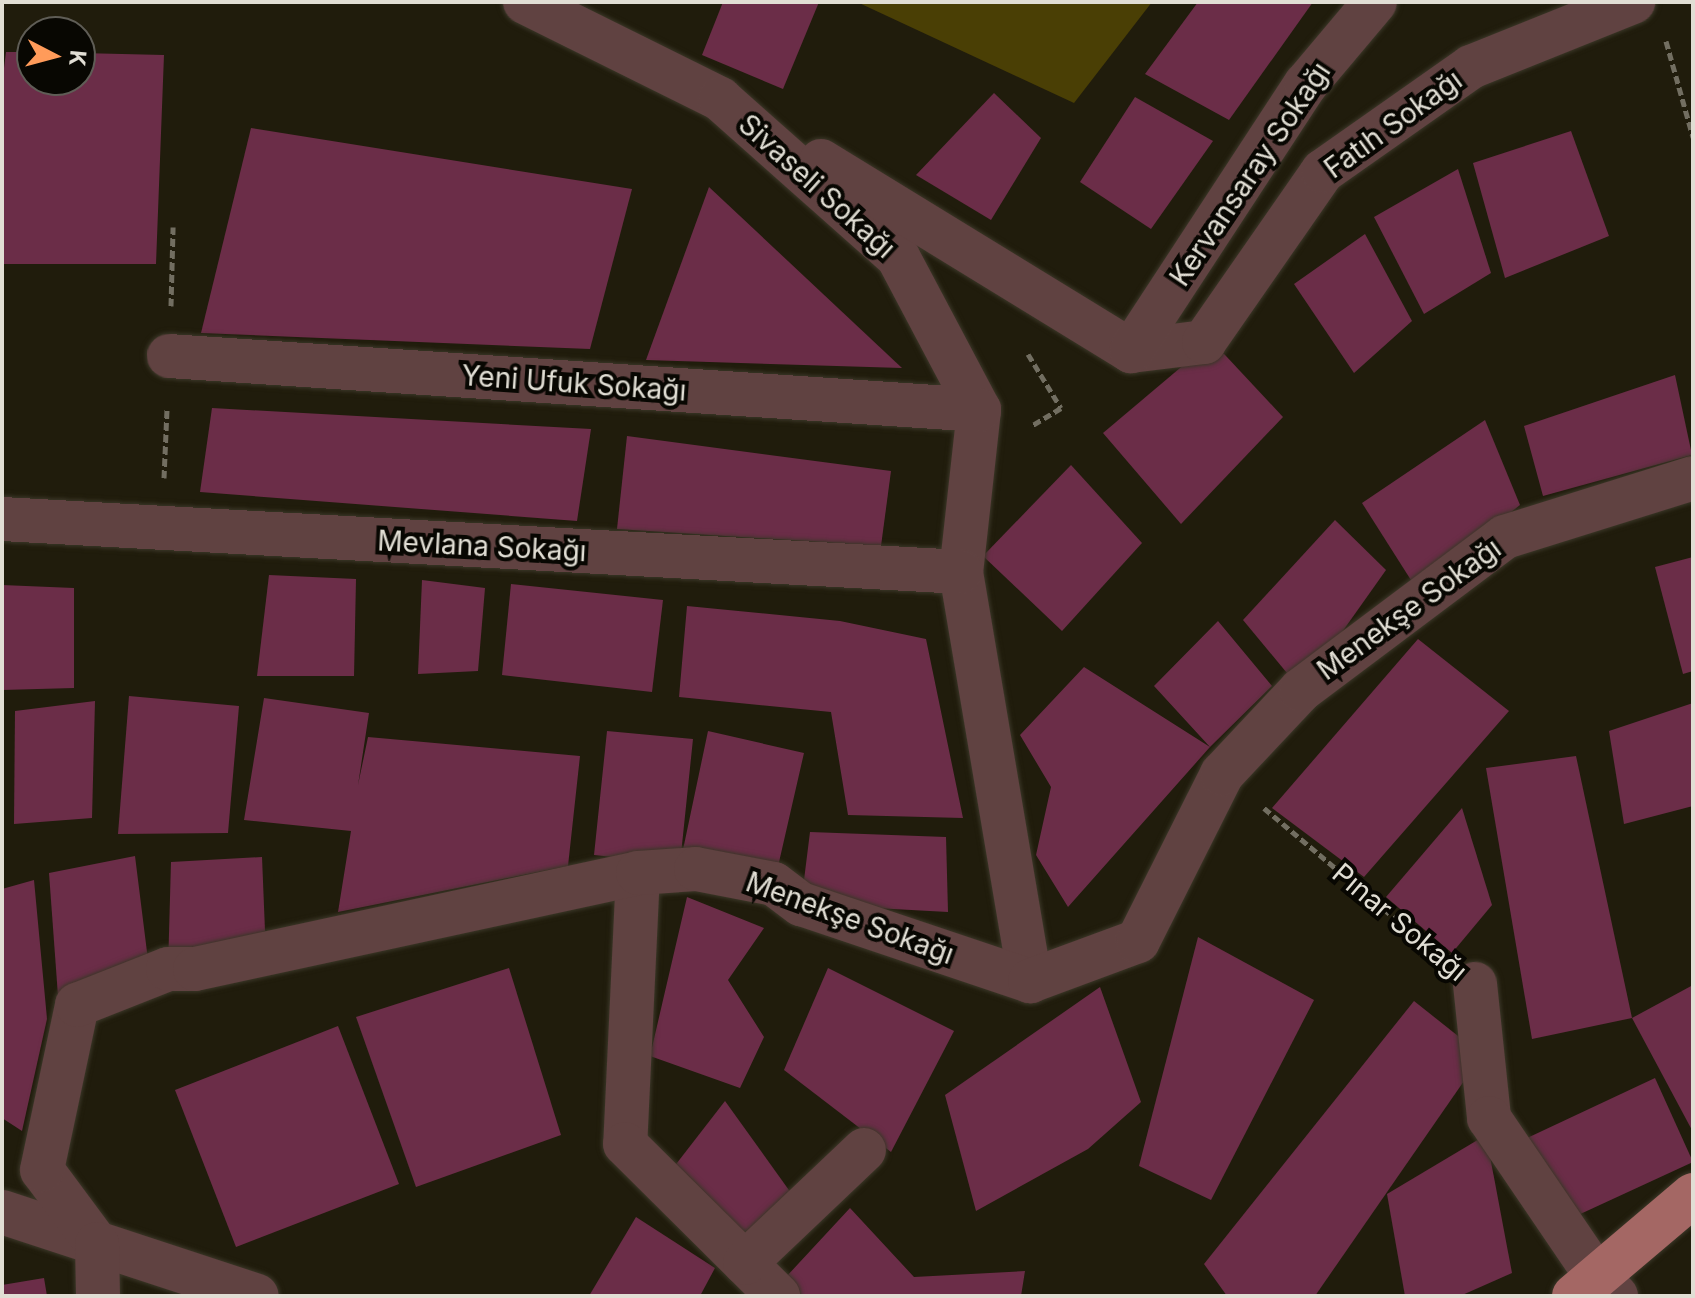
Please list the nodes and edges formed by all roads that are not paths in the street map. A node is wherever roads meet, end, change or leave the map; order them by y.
1 (525, 2) edge
2 (1375, 2) edge
3 (1633, 2) edge
4 (720, 99) junction
5 (1131, 351) junction
6 (169, 356) dead end
7 (979, 410) junction
8 (1693, 478) edge
9 (2, 519) edge
10 (961, 572) junction
11 (638, 873) junction
12 (1030, 981) junction
13 (1475, 984) road end
14 (864, 1150) dead end
15 (1693, 1195) edge
16 (2, 1212) edge
17 (97, 1244) junction
18 (745, 1263) junction
19 (1596, 1290) edge
20 (98, 1296) edge
21 (257, 1296) edge
22 (778, 1296) edge

1 - 4 street, Sivaseli Sokağı
2 - 5 street, Kervansaray Sokağı
3 - 5 street, Fatıh Sokağı
4 - 5 street
4 - 7 street, Sivaseli Sokağı
6 - 7 street, Yeni Ufuk Sokağı
7 - 10 street
8 - 12 street, Menekşe Sokağı
9 - 10 street, Mevlana Sokağı
10 - 12 street
11 - 12 street, Menekşe Sokağı
11 - 17 street, Menekşe Sokağı
11 - 18 street
13 - 19 street, Pınar Sokağı
14 - 18 street
15 - 19 main road
16 - 17 street
17 - 20 street
17 - 21 street
18 - 22 street

